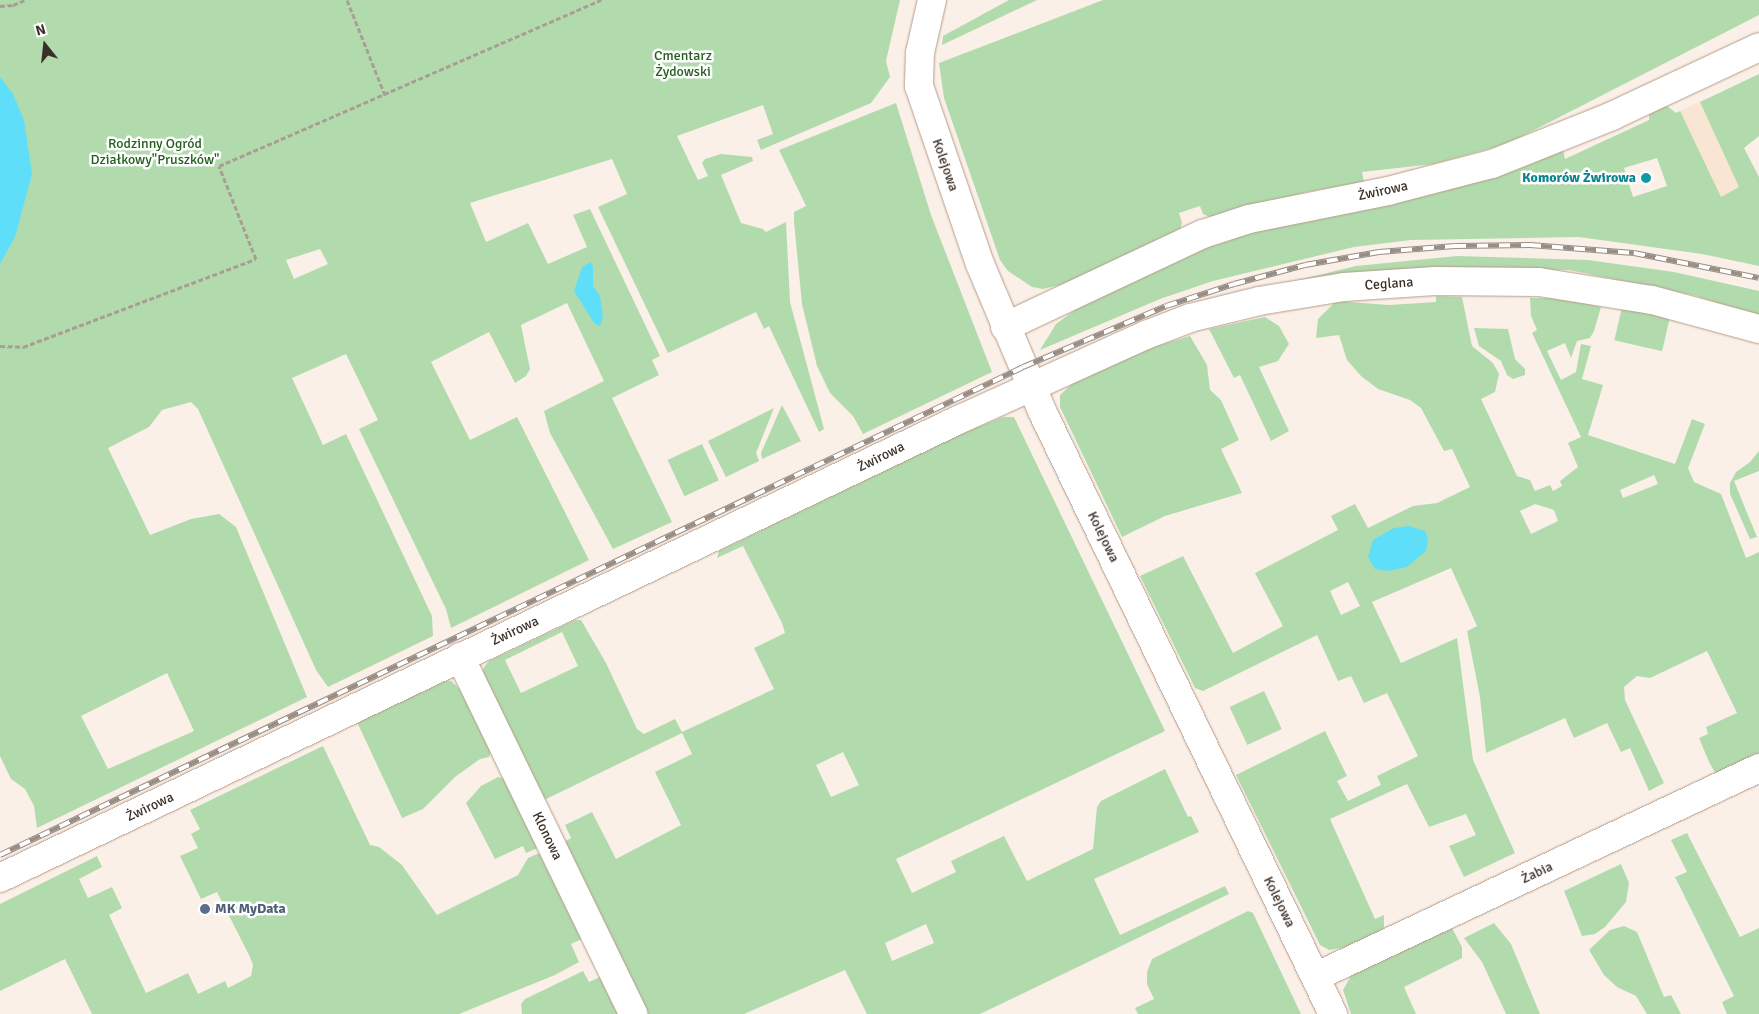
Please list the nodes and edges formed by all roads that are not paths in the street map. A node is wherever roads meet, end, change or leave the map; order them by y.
1 (932, 0) edge
2 (1759, 47) edge
3 (1005, 327) junction
4 (1759, 329) edge
5 (1031, 386) junction
6 (460, 657) junction
7 (1759, 768) edge
8 (0, 878) edge
9 (1316, 976) junction
10 (634, 1014) edge
11 (1333, 1014) edge

1 - 3 street, Kolejowa
2 - 3 street, Żwirowa
3 - 5 street, Kolejowa
4 - 5 street, Ceglana
5 - 6 street, Żwirowa
5 - 9 street, Kolejowa
6 - 8 street, Żwirowa
6 - 10 street, Klonowa
7 - 9 street, Żabia
9 - 11 street, Kolejowa

